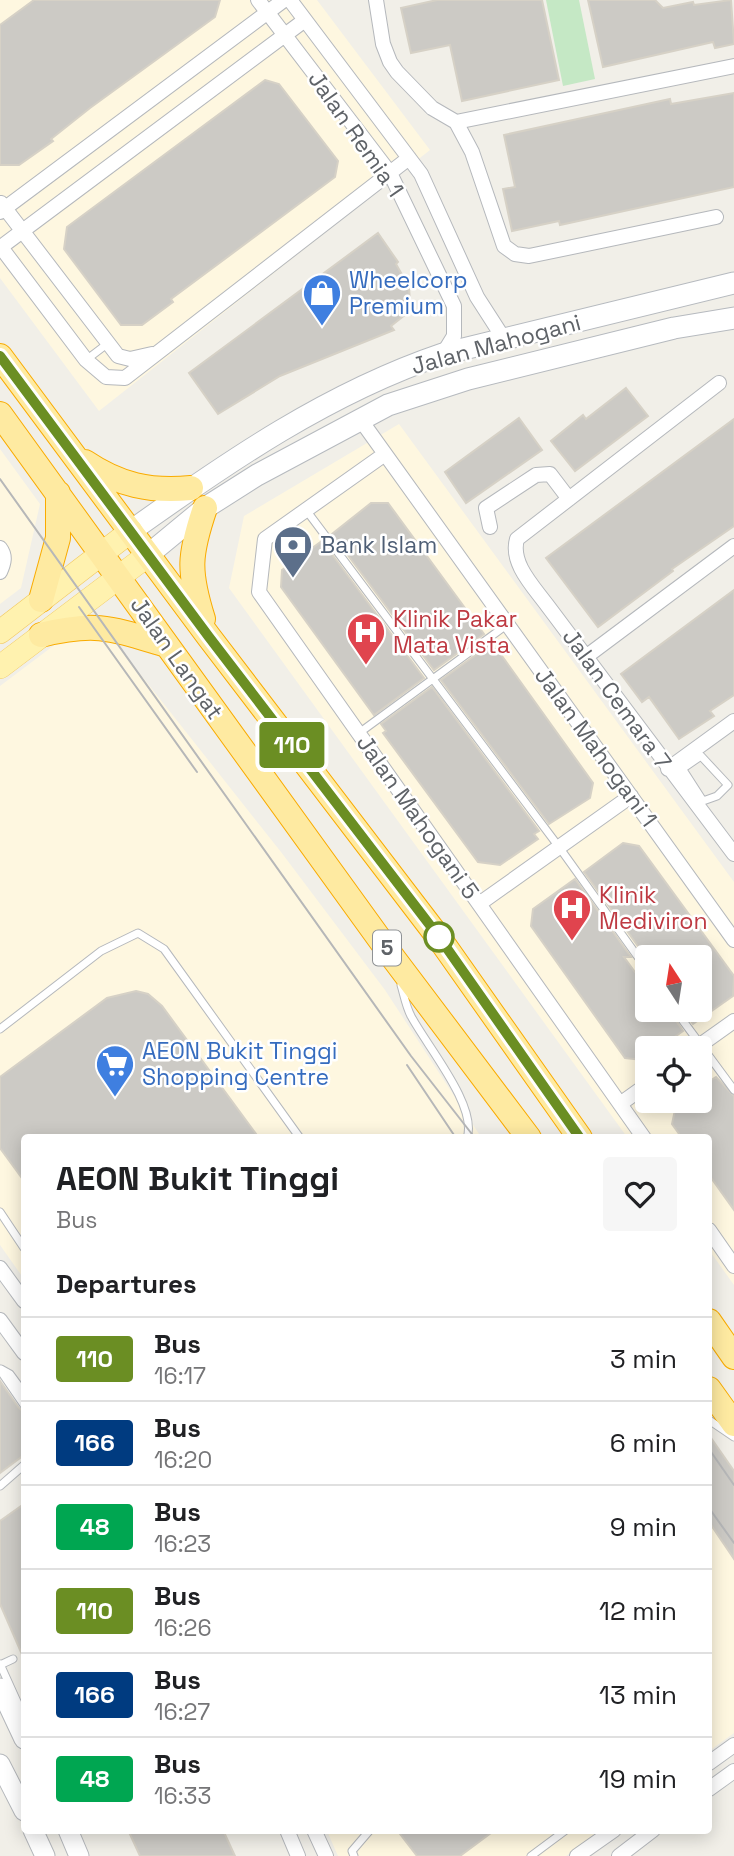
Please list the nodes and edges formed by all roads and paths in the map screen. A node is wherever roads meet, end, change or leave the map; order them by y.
1 (258, 0) edge
2 (284, 0) edge
3 (290, 0) edge
4 (375, 1) edge
5 (267, 12) junction
6 (305, 20) junction
7 (284, 35) junction
8 (734, 66) edge
9 (456, 122) junction
10 (409, 158) junction
11 (390, 173) junction
12 (2, 207) edge
13 (716, 217) dead end
14 (22, 231) junction
15 (0, 247) edge
16 (734, 283) edge
17 (734, 318) edge
18 (504, 339) junction
19 (107, 344) junction
20 (156, 352) junction
21 (443, 354) junction
22 (0, 356) edge
23 (86, 360) junction
24 (719, 383) dead end
25 (0, 414) edge
26 (360, 419) junction
27 (73, 453) junction
28 (385, 454) junction
29 (191, 488) junction
30 (58, 493) junction
31 (569, 499) junction
32 (205, 508) junction
33 (306, 510) junction
34 (490, 527) dead end
35 (131, 531) junction
36 (734, 546) edge
37 (0, 548) edge
38 (101, 552) junction
39 (148, 555) junction
40 (0, 572) edge
41 (118, 576) junction
42 (41, 600) junction
43 (508, 624) junction
44 (0, 632) edge
45 (41, 635) junction
46 (209, 637) junction
47 (166, 645) junction
48 (587, 656) junction
49 (0, 667) edge
50 (433, 679) junction
51 (734, 721) edge
52 (358, 733) junction
53 (676, 766) junction
54 (631, 796) junction
55 (558, 847) junction
56 (734, 854) edge
57 (479, 904) junction
58 (734, 940) edge
59 (635, 953) edge
60 (394, 959) junction
61 (734, 1021) edge
62 (0, 1029) edge
63 (712, 1037) edge
64 (712, 1064) edge
65 (734, 1090) edge
66 (635, 1093) edge
67 (620, 1104) junction
68 (297, 1134) edge
69 (469, 1134) edge
70 (526, 1134) edge
71 (577, 1134) edge
72 (640, 1134) edge
73 (0, 1212) edge
74 (712, 1234) edge
75 (21, 1244) edge
76 (734, 1266) edge
77 (0, 1268) edge
78 (21, 1297) edge
79 (0, 1320) edge
80 (712, 1325) edge
81 (21, 1349) edge
82 (734, 1357) edge
83 (0, 1370) edge
84 (21, 1389) edge
85 (712, 1393) edge
86 (21, 1401) edge
87 (712, 1422) edge
88 (734, 1424) edge
89 (734, 1437) edge
90 (21, 1468) edge
91 (0, 1486) edge
92 (13, 1659) dead end
93 (0, 1664) edge
94 (0, 1688) edge
95 (21, 1710) edge
96 (21, 1733) edge
97 (734, 1745) edge
98 (712, 1761) edge
99 (0, 1764) edge
100 (734, 1771) edge
101 (712, 1787) edge
102 (21, 1805) edge
103 (35, 1834) edge
104 (70, 1834) edge
105 (289, 1834) edge
106 (316, 1834) edge
107 (367, 1834) edge
108 (561, 1834) edge
109 (608, 1834) edge
110 (648, 1834) edge
111 (45, 1856) edge
112 (79, 1856) edge
113 (298, 1856) edge
114 (326, 1856) edge
115 (354, 1856) edge
116 (531, 1856) edge
117 (577, 1856) edge
118 (619, 1856) edge

1 - 5 street, Jalan Remia 1
2 - 5 street
3 - 6 street, Jalan Remia 1
4 - 9 street
5 - 7 street, Jalan Remia 1
5 - 12 street
6 - 7 street
6 - 10 street, Jalan Remia 1
7 - 11 street, Jalan Remia 1
7 - 14 street
8 - 9 street
9 - 13 street
10 - 11 street
10 - 18 street, Jalan Remia 1
11 - 20 street
11 - 21 street, Jalan Remia 1
12 - 14 street
14 - 15 street
14 - 19 street
15 - 23 street
16 - 18 main road, Jalan Mahogani
17 - 26 main road, Jalan Mahogani
18 - 21 main road, Jalan Mahogani
19 - 20 street
19 - 23 lane
20 - 23 street
21 - 29 main road, Jalan Mahogani
22 - 27 highway, Jalan Langat / 5
24 - 31 street
25 - 30 highway, Jalan Langat / 5
26 - 28 street, Jalan Mahogani 1
26 - 32 main road, Jalan Mahogani
27 - 29 highway
27 - 35 highway, Jalan Langat / 5
28 - 33 street, Jalan Mahogani 5
28 - 43 street, Jalan Mahogani 1
29 - 35 main road, Jalan Mahogani
30 - 38 highway, Jalan Langat / 5
30 - 42 highway
31 - 34 street
31 - 48 street, Jalan Cemara 7
32 - 39 main road, Jalan Mahogani
32 - 46 highway
33 - 50 lane
33 - 52 street, Jalan Mahogani 5
35 - 38 main road
35 - 39 highway, Jalan Langat / 5
36 - 48 street
37 - 40 street
38 - 41 highway, Jalan Langat / 5
38 - 42 main road
39 - 41 main road
39 - 46 highway, Jalan Langat / 5
41 - 45 main road
41 - 47 highway, Jalan Langat / 5
42 - 44 main road
43 - 50 lane
43 - 54 street, Jalan Mahogani 1
45 - 47 highway
45 - 49 main road
46 - 71 highway, Jalan Langat / 5
47 - 60 highway, Jalan Langat / 5
48 - 53 street, Jalan Cemara 7
50 - 52 lane
50 - 55 lane
51 - 53 street
52 - 57 street, Jalan Mahogani 5
53 - 53 lane
53 - 56 street, Jalan Cemara 7
54 - 55 street
54 - 58 street, Jalan Mahogani 1
55 - 57 street
55 - 59 lane
57 - 67 street, Jalan Mahogani 5
60 - 69 lane
60 - 70 highway, Jalan Langat / 5
61 - 63 street
62 - 68 lane
64 - 65 lane
66 - 67 street
67 - 72 street, Jalan Mahogani 5
73 - 75 lane
74 - 76 street
77 - 78 street
79 - 81 street
80 - 82 highway
83 - 84 lane
83 - 86 lane
85 - 88 highway
87 - 89 lane
90 - 91 lane
92 - 93 lane
93 - 95 lane
94 - 96 street
97 - 98 street
99 - 102 street
100 - 101 street
103 - 111 street
104 - 112 street
105 - 113 street
106 - 114 street
107 - 115 lane
108 - 116 lane
109 - 117 street
110 - 118 street

